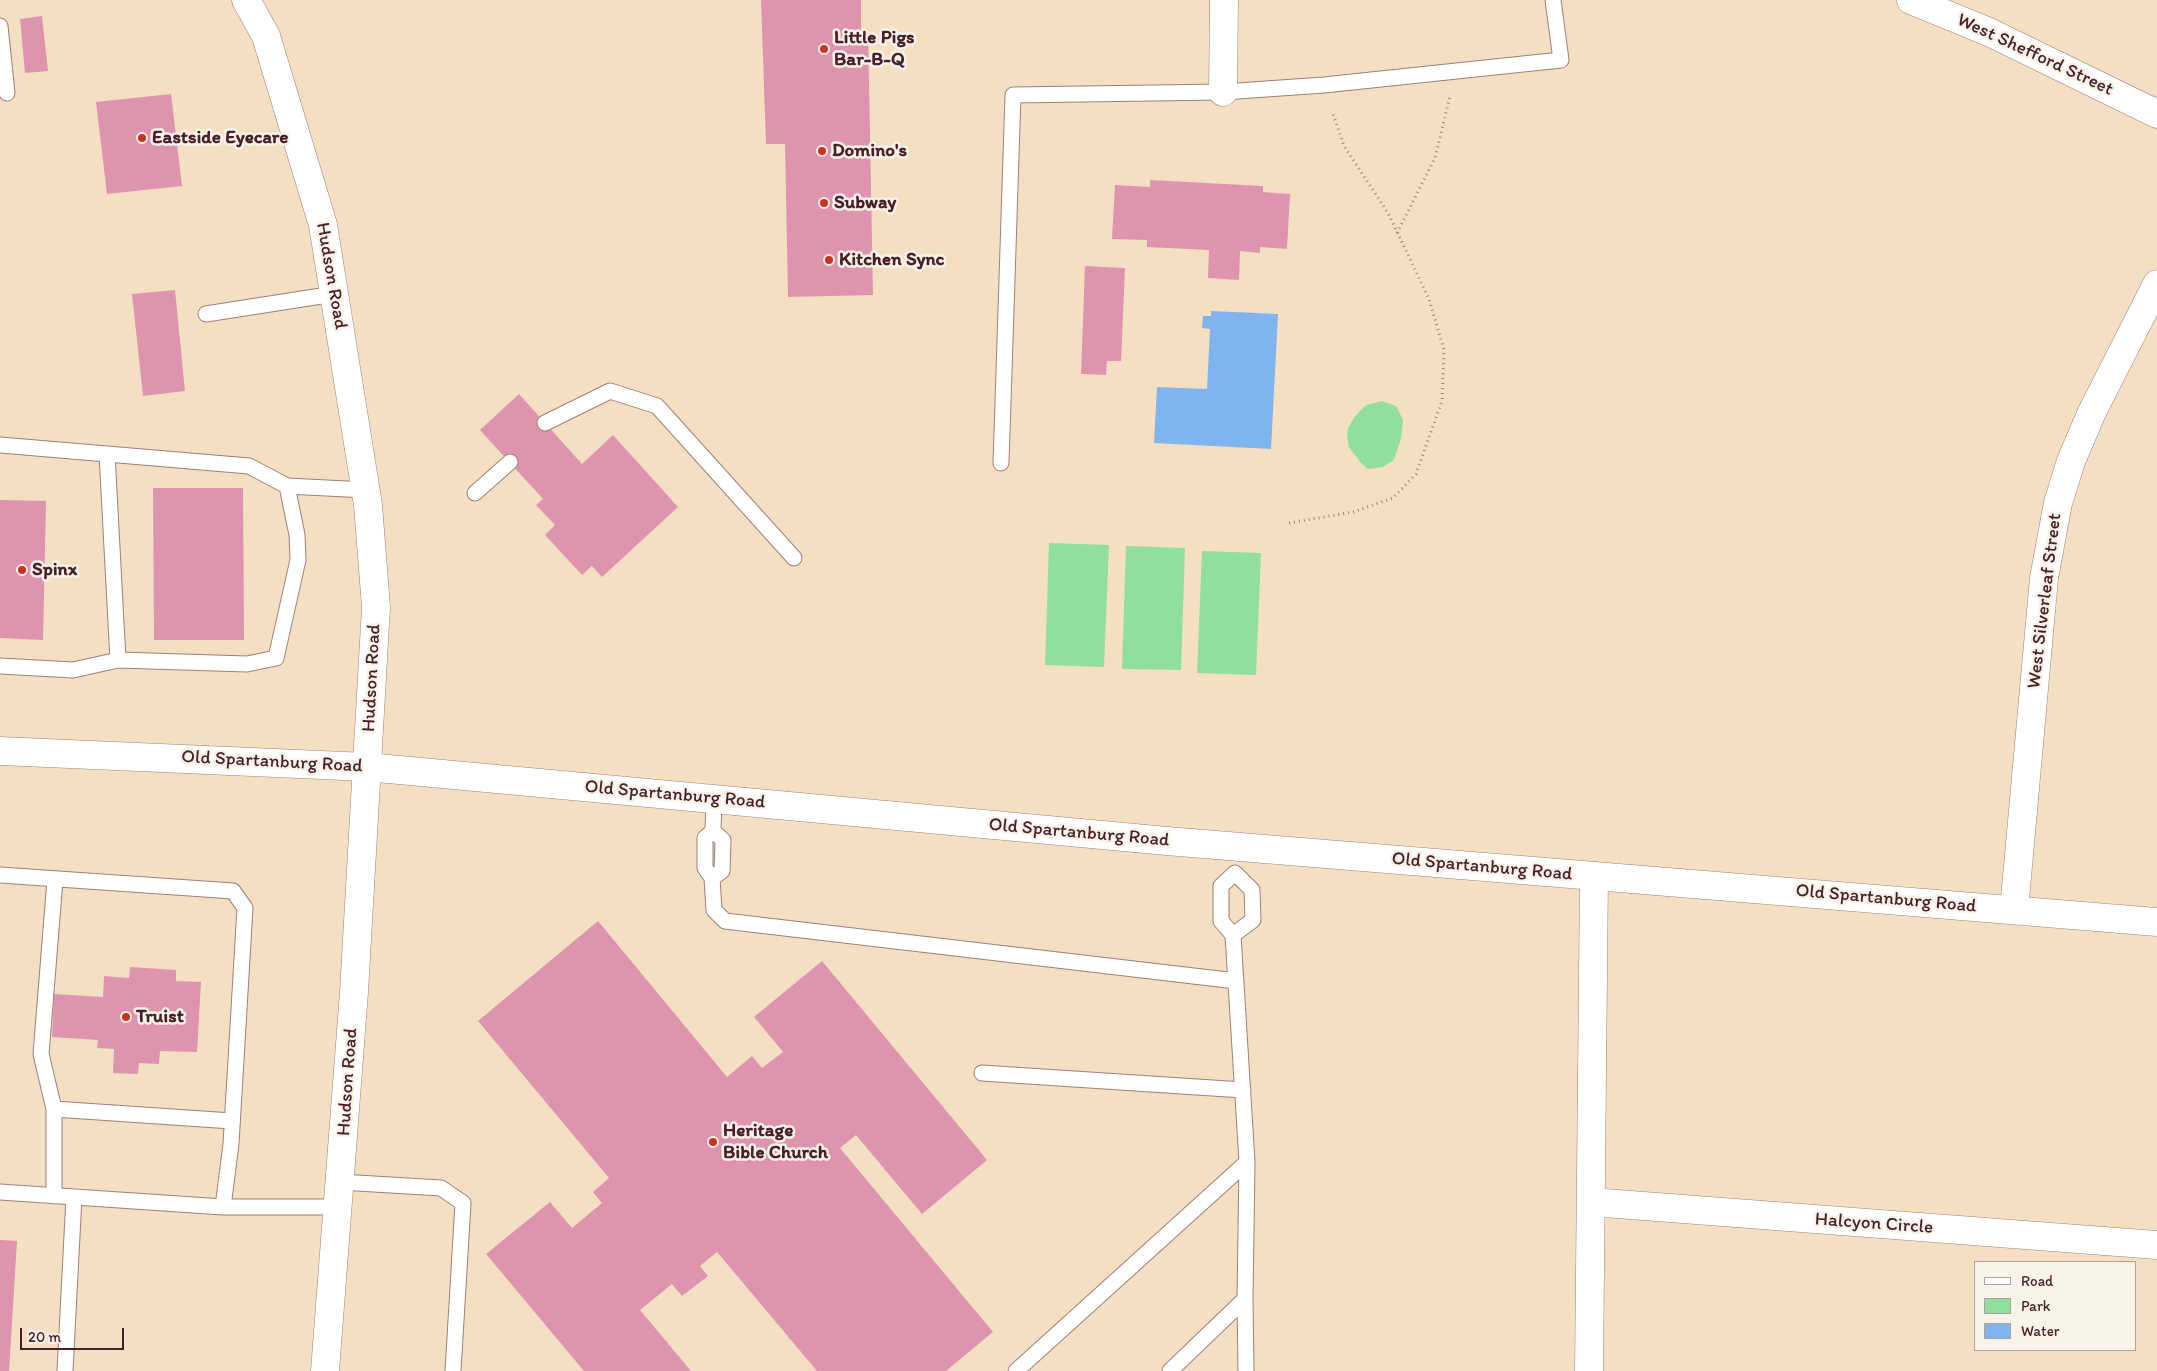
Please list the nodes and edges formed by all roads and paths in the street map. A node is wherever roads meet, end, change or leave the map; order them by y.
1 (246, 0) edge
2 (1224, 0) edge
3 (1553, 0) edge
4 (1911, 0) edge
5 (0, 26) edge
6 (1457, 72) junction
7 (1324, 85) junction
8 (1223, 92) junction
9 (7, 93) dead end
10 (2157, 114) edge
11 (1398, 233) junction
12 (2157, 284) edge
13 (334, 294) junction
14 (206, 314) dead end
15 (544, 423) dead end
16 (0, 445) edge
17 (107, 454) junction
18 (510, 462) dead end
19 (1001, 463) dead end
20 (287, 486) junction
21 (366, 490) junction
22 (475, 493) dead end
23 (1289, 523) dead end
24 (794, 558) dead end
25 (118, 660) junction
26 (0, 666) edge
27 (0, 751) edge
28 (367, 767) junction
29 (714, 799) junction
30 (1236, 846) junction
31 (1235, 874) junction
32 (0, 875) edge
33 (1594, 876) junction
34 (55, 880) junction
35 (2014, 910) junction
36 (2157, 922) edge
37 (1233, 935) junction
38 (1236, 980) junction
39 (982, 1072) dead end
40 (1242, 1090) junction
41 (54, 1109) junction
42 (232, 1120) junction
43 (1247, 1162) junction
44 (0, 1192) edge
45 (339, 1195) junction
46 (54, 1196) junction
47 (74, 1197) junction
48 (1591, 1202) junction
49 (223, 1207) junction
50 (2157, 1245) edge
51 (1245, 1299) junction
52 (64, 1371) edge
53 (325, 1371) edge
54 (453, 1371) edge
55 (1016, 1371) edge
56 (1170, 1371) edge
57 (1246, 1371) edge
58 (1589, 1371) edge

1 - 13 street, Hudson Road
2 - 8 street
3 - 6 lane
4 - 10 street, West Shefford Street
5 - 9 lane
6 - 7 lane
6 - 11 path
7 - 8 lane
7 - 11 path
8 - 19 lane
11 - 23 path
12 - 35 street, West Silverleaf Street
13 - 14 lane
13 - 21 street, Hudson Road
15 - 24 lane
16 - 17 lane
17 - 20 lane
17 - 25 lane
18 - 22 lane
20 - 21 lane
20 - 25 lane
21 - 28 street, Hudson Road
25 - 26 lane
27 - 28 street, Old Spartanburg Road
28 - 29 street, Old Spartanburg Road
28 - 45 street, Hudson Road
29 - 30 street, Old Spartanburg Road
29 - 38 lane
30 - 31 lane
30 - 33 street, Old Spartanburg Road
31 - 37 lane
31 - 37 lane
32 - 34 lane
33 - 35 street, Old Spartanburg Road
33 - 48 street
34 - 41 lane
34 - 42 lane
35 - 36 street, Old Spartanburg Road
37 - 38 lane
38 - 40 lane
39 - 40 lane
40 - 43 lane
41 - 42 lane
41 - 46 lane
42 - 49 lane
43 - 51 lane
43 - 55 lane
44 - 46 lane
45 - 49 lane
45 - 53 street, Hudson Road
45 - 54 lane
46 - 47 lane
47 - 49 lane
47 - 52 lane
48 - 50 street, Halcyon Circle
48 - 58 street
51 - 56 lane
51 - 57 lane

